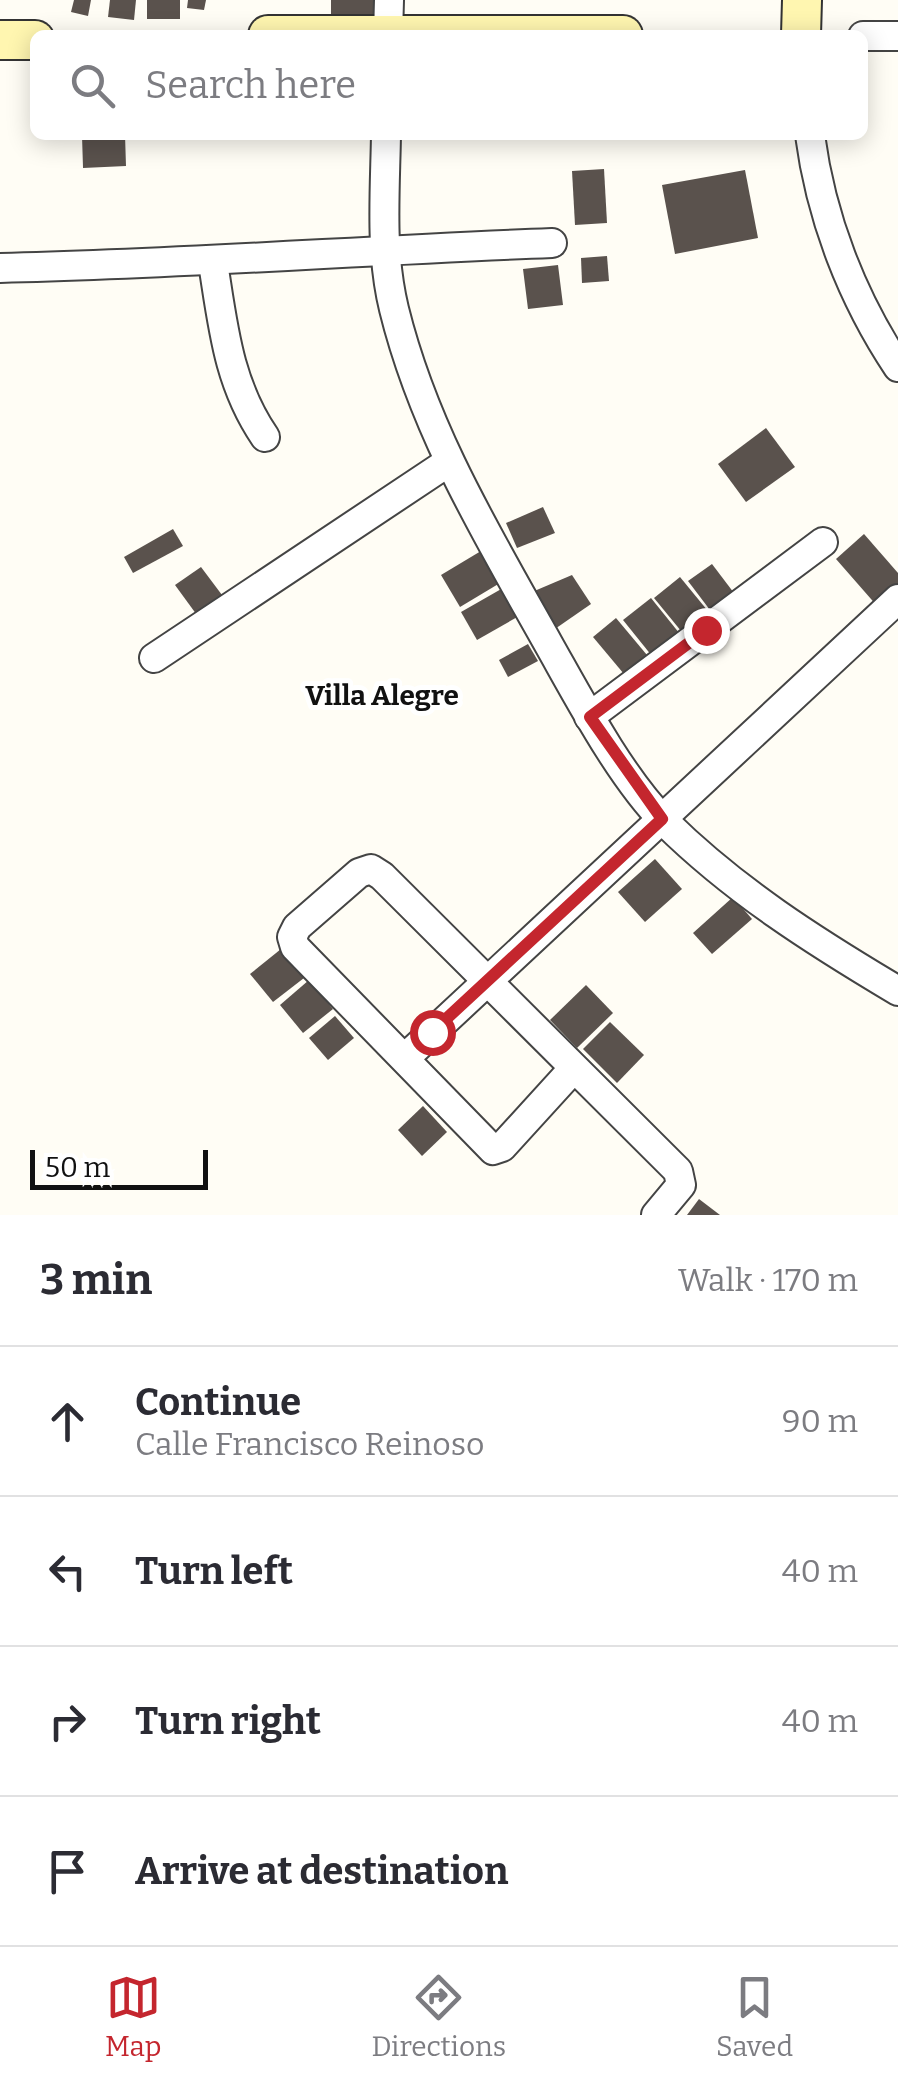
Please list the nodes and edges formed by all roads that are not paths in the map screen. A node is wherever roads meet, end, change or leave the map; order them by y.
1 (802, 0) edge
2 (389, 22) edge
3 (315, 30) edge
4 (533, 30) edge
5 (801, 30) edge
6 (868, 36) edge
7 (898, 36) edge
8 (0, 40) edge
9 (30, 40) edge
10 (386, 140) edge
11 (811, 140) edge
12 (552, 242) dead end
13 (384, 249) junction
14 (213, 263) junction
15 (0, 268) edge
16 (898, 368) edge
17 (266, 437) dead end
18 (447, 463) junction
19 (824, 542) dead end
20 (898, 599) edge
21 (154, 658) dead end
22 (590, 717) junction
23 (662, 819) junction
24 (487, 981) junction
25 (898, 991) edge
26 (404, 1058) junction
27 (574, 1068) junction
28 (656, 1215) edge

1 - 5 street
2 - 3 street
2 - 4 street
6 - 7 street
8 - 9 street
10 - 13 street
11 - 16 street
12 - 13 street
13 - 14 street
13 - 18 street
14 - 15 street
14 - 17 street
18 - 21 street
18 - 22 street
19 - 22 street
20 - 23 street
22 - 23 street
23 - 24 street
23 - 25 street
24 - 26 street
24 - 26 street
24 - 27 street
26 - 27 street
27 - 28 street

